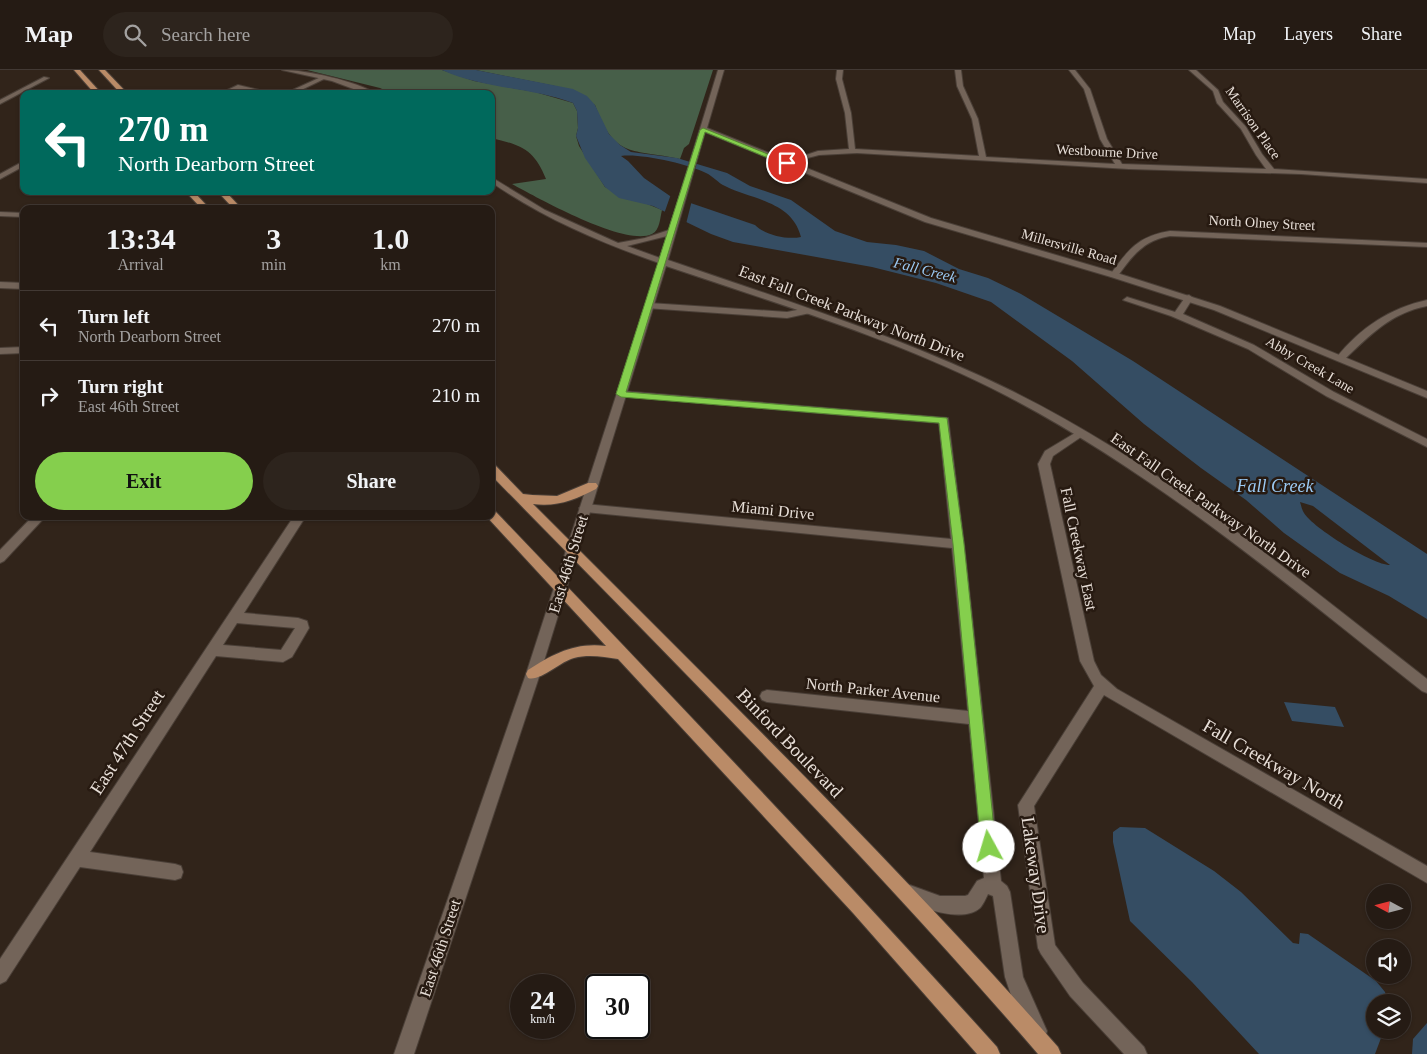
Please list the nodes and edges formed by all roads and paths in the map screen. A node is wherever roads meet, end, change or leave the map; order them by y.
1 (77, 70) edge
2 (102, 70) edge
3 (285, 70) edge
4 (721, 70) edge
5 (840, 70) edge
6 (958, 70) edge
7 (1072, 70) edge
8 (1192, 70) edge
9 (46, 78) dead end
10 (323, 78) junction
11 (23, 90) edge
12 (95, 90) edge
13 (121, 90) edge
14 (233, 90) edge
15 (248, 90) edge
16 (296, 90) edge
17 (361, 90) edge
18 (20, 92) edge
19 (0, 102) edge
20 (703, 130) junction
21 (852, 150) junction
22 (983, 157) junction
23 (787, 163) junction
24 (20, 166) edge
25 (1120, 166) junction
26 (1271, 170) junction
27 (0, 178) edge
28 (1427, 181) edge
29 (495, 182) edge
30 (193, 195) edge
31 (225, 195) edge
32 (202, 205) edge
33 (234, 205) edge
34 (0, 214) edge
35 (20, 216) edge
36 (672, 229) junction
37 (616, 245) junction
38 (1427, 245) edge
39 (663, 262) junction
40 (1114, 275) junction
41 (0, 285) edge
42 (20, 286) edge
43 (1189, 298) junction
44 (1127, 300) dead end
45 (1427, 303) edge
46 (649, 306) junction
47 (807, 311) junction
48 (1177, 316) junction
49 (20, 350) edge
50 (0, 351) edge
51 (1341, 358) junction
52 (621, 394) junction
53 (1427, 395) edge
54 (1080, 433) junction
55 (1427, 443) edge
56 (495, 472) edge
57 (592, 486) junction
58 (520, 497) junction
59 (585, 508) junction
60 (495, 518) edge
61 (36, 520) edge
62 (297, 520) edge
63 (958, 544) junction
64 (572, 550) junction
65 (0, 558) edge
66 (560, 588) junction
67 (234, 617) junction
68 (213, 650) junction
69 (625, 655) junction
70 (533, 674) junction
71 (1102, 684) junction
72 (1427, 687) edge
73 (767, 696) dead end
74 (976, 718) junction
75 (77, 858) junction
76 (175, 872) dead end
77 (1427, 875) edge
78 (993, 885) junction
79 (907, 893) junction
80 (0, 976) edge
81 (985, 1050) edge
82 (1050, 1052) edge
83 (404, 1054) edge
84 (1137, 1054) edge

1 - 12 main road
2 - 13 main road
3 - 10 street
4 - 20 street, East 46th Street
5 - 21 street
6 - 22 street
7 - 25 street
8 - 26 street, Marrison Place
9 - 11 street
10 - 16 street
10 - 17 street
14 - 15 street
18 - 19 street
20 - 23 street, Millersville Road
20 - 36 street, East 46th Street
21 - 22 street, Westbourne Drive
21 - 23 street, Westbourne Drive
22 - 25 street, Westbourne Drive
23 - 40 street, Millersville Road
24 - 27 street
25 - 26 street, Westbourne Drive
26 - 28 street, Westbourne Drive
29 - 37 street, East Fall Creek Parkway North Drive
30 - 32 main road
31 - 33 main road
34 - 35 street
36 - 37 street
36 - 39 street, East 46th Street
37 - 39 street, East Fall Creek Parkway North Drive
38 - 40 street, North Olney Street
39 - 46 street, East 46th Street
39 - 47 street, East Fall Creek Parkway North Drive
40 - 43 street, Millersville Road
41 - 42 street
43 - 48 street
43 - 51 street, Millersville Road
44 - 48 street, Abby Creek Lane
45 - 51 street
46 - 47 street
46 - 52 street, East 46th Street
47 - 54 street, East Fall Creek Parkway North Drive
48 - 55 street, Abby Creek Lane
49 - 50 street
51 - 53 street, Millersville Road
52 - 57 street, East 46th Street
52 - 63 street
54 - 71 street, Fall Creekway East
54 - 72 street, East Fall Creek Parkway North Drive
56 - 58 main road, Binford Boulevard
57 - 58 main road
57 - 59 street, East 46th Street
58 - 64 main road, Binford Boulevard
59 - 63 street, Miami Drive
59 - 64 street, East 46th Street
60 - 66 main road
61 - 65 street
62 - 67 street, East 47th Street
63 - 74 street
64 - 66 street, East 46th Street
64 - 79 main road, Binford Boulevard
66 - 69 main road
66 - 70 street, East 46th Street
67 - 68 street, East 47th Street
67 - 68 street
68 - 75 street, East 47th Street
69 - 70 main road
69 - 81 main road
70 - 83 street, East 46th Street
71 - 77 street, Fall Creekway North
71 - 84 street, Lakeway Drive
73 - 74 street, North Parker Avenue
74 - 78 street
75 - 76 street
75 - 80 street, East 47th Street
78 - 79 street
78 - 82 street
79 - 82 main road, Binford Boulevard

